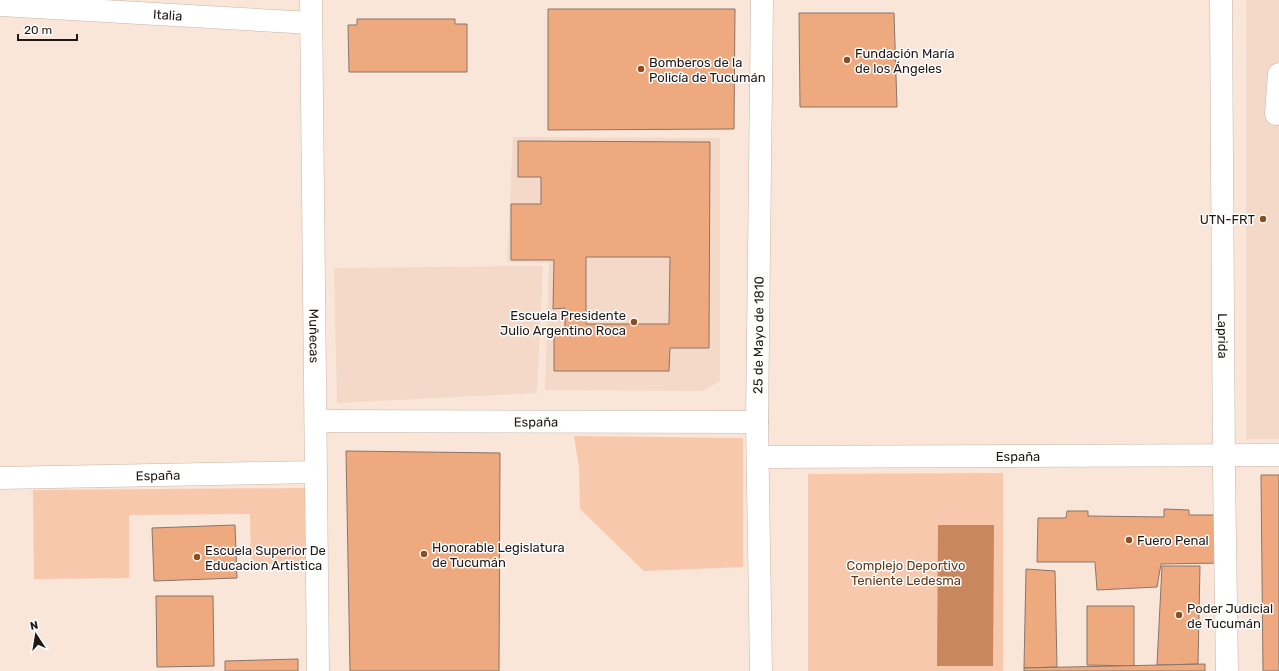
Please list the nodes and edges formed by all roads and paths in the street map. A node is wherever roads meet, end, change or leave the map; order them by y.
1 (311, 0) edge
2 (762, 0) edge
3 (1221, 0) edge
4 (0, 5) edge
5 (311, 24) junction
6 (1279, 74) edge
7 (1276, 114) dead end
8 (316, 421) junction
9 (757, 422) junction
10 (1224, 454) junction
11 (1279, 455) edge
12 (758, 457) junction
13 (315, 472) junction
14 (0, 478) edge
15 (318, 671) edge
16 (761, 671) edge
17 (1227, 671) edge

1 - 5 street, Muñecas
2 - 9 street, 25 de Mayo de 1810
3 - 10 street, Laprida
4 - 5 street, Italia
5 - 8 street, Muñecas
6 - 7 street
8 - 9 street, España
8 - 13 street, Muñecas
9 - 12 street, 25 de Mayo de 1810
10 - 11 street, España
10 - 12 street, España
10 - 17 street, Laprida
12 - 16 street, 25 de Mayo de 1810
13 - 14 street, España
13 - 15 street, Muñecas

